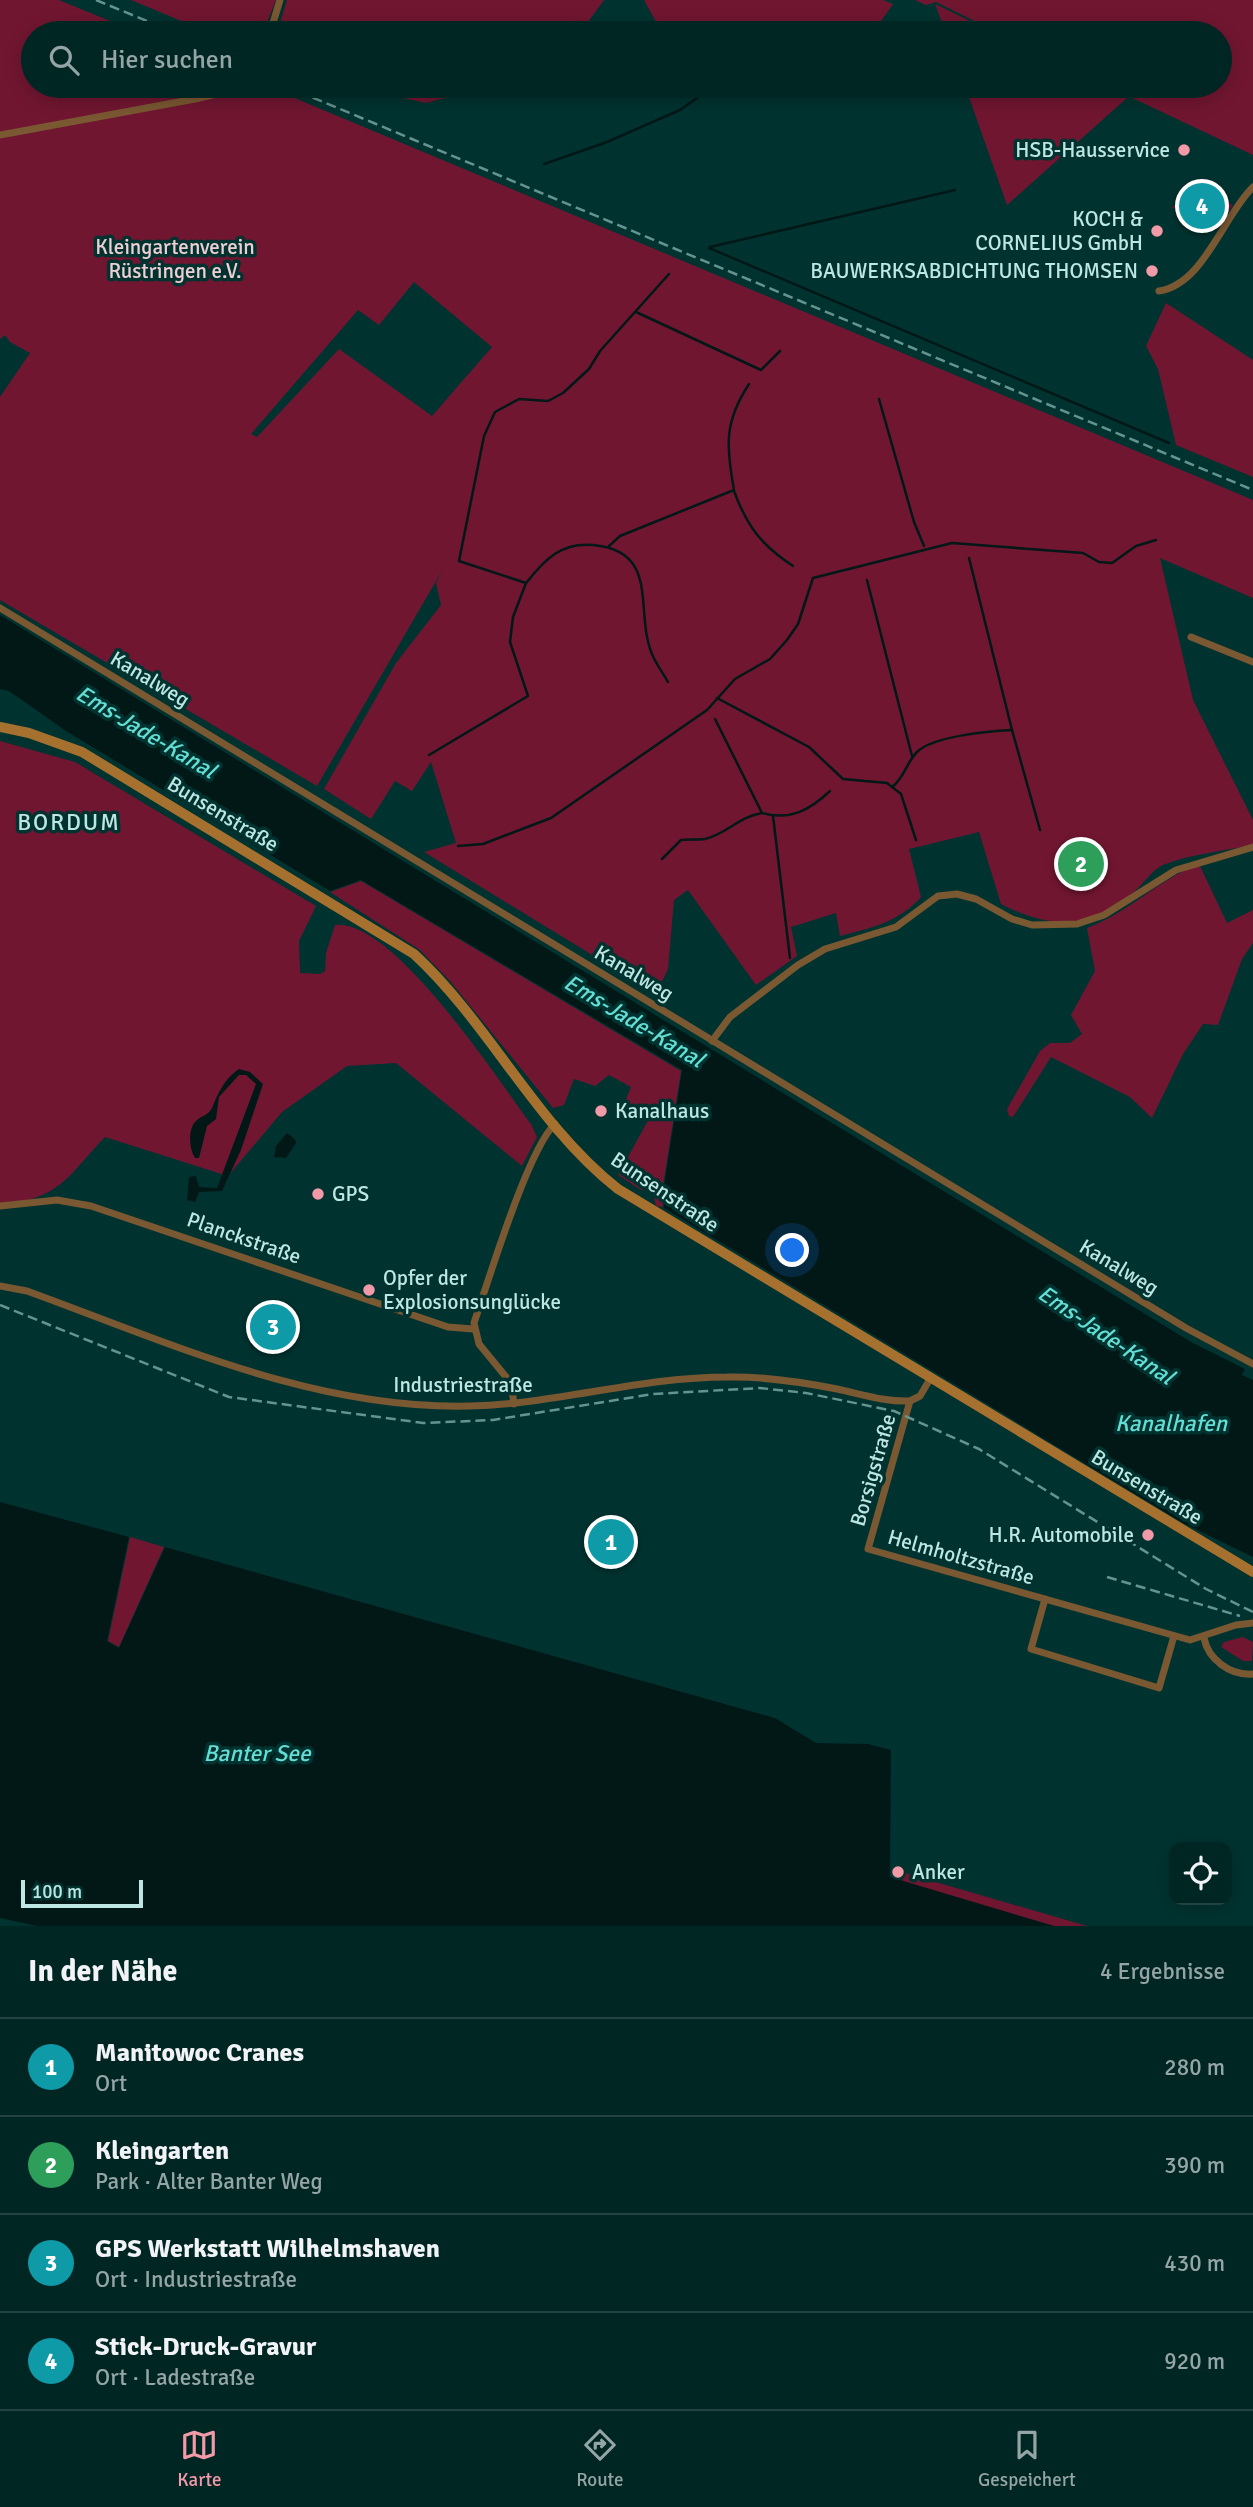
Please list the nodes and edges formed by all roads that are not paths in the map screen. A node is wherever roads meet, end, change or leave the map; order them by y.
1 (280, 0) edge
2 (274, 21) edge
3 (199, 98) edge
4 (0, 135) edge
5 (1253, 187) edge
6 (1159, 291) dead end
7 (0, 608) edge
8 (1191, 637) dead end
9 (1253, 662) edge
10 (0, 727) edge
11 (1253, 847) edge
12 (712, 1041) junction
13 (555, 1124) junction
14 (0, 1206) edge
15 (0, 1286) edge
16 (473, 1329) junction
17 (1253, 1364) edge
18 (930, 1379) junction
19 (910, 1401) junction
20 (514, 1404) junction
21 (868, 1549) joint
22 (1253, 1572) edge
23 (1045, 1599) junction
24 (1253, 1623) edge
25 (1174, 1636) junction
26 (1204, 1638) junction
27 (1253, 1674) edge

1 - 2 street
3 - 4 street
5 - 6 street
7 - 12 street, Kanalweg
8 - 9 street
10 - 13 street, Bunsenstraße
11 - 12 street
12 - 17 street, Kanalweg
13 - 16 street
13 - 18 street, Bunsenstraße
14 - 16 street, Planckstraße
15 - 20 street, Industriestraße
16 - 20 street
18 - 19 street
18 - 22 street, Bunsenstraße
19 - 20 street, Industriestraße
19 - 21 street, Borsigstraße
21 - 23 street, Helmholtzstraße
23 - 25 street, Helmholtzstraße
23 - 25 street, Helmholtzstraße
24 - 26 street
25 - 26 street, Helmholtzstraße
26 - 27 street

